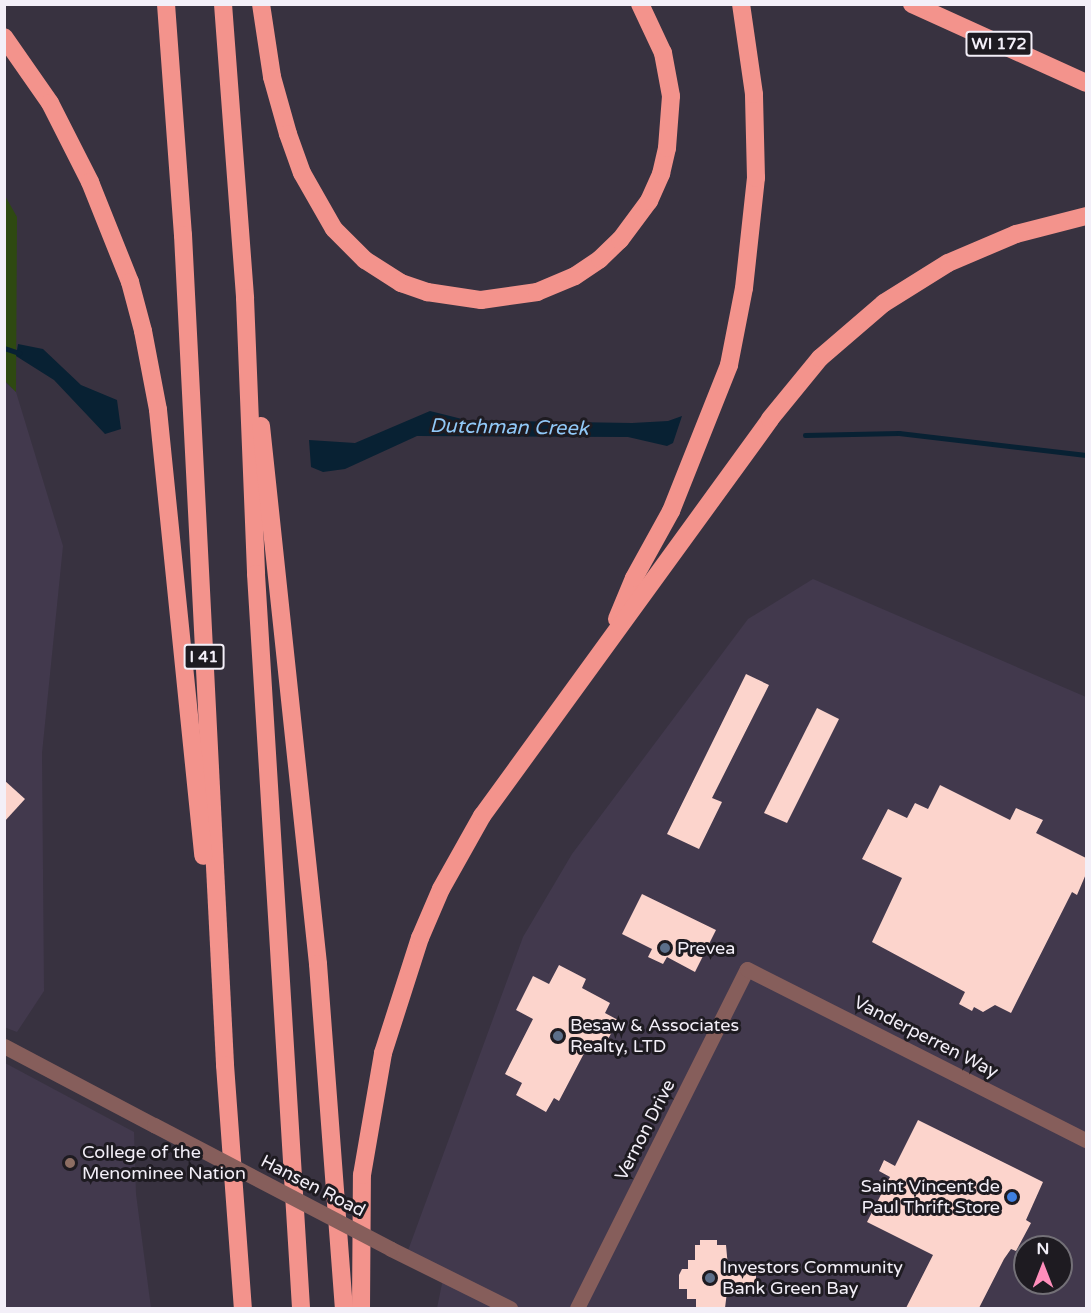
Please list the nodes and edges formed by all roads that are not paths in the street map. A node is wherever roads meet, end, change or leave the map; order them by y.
1 (165, 4) edge
2 (224, 4) edge
3 (261, 4) edge
4 (640, 4) edge
5 (741, 4) edge
6 (912, 4) edge
7 (4, 37) edge
8 (1086, 83) edge
9 (1086, 216) edge
10 (245, 298) junction
11 (606, 646) junction
12 (747, 969) joint
13 (4, 1046) edge
14 (225, 1065) junction
15 (1086, 1140) edge
16 (243, 1308) edge
17 (301, 1308) edge
18 (344, 1308) edge
19 (360, 1308) edge
20 (510, 1308) edge
21 (577, 1308) edge

1 - 14 highway, I 41
2 - 10 highway
3 - 4 highway
5 - 11 highway
6 - 8 highway, WI 172
7 - 14 highway
9 - 11 highway
10 - 17 highway
10 - 18 highway
11 - 19 highway
12 - 15 street, Vanderperren Way
12 - 21 street, Vernon Drive
13 - 20 street, Hansen Road, bridge
14 - 16 highway, I 41

